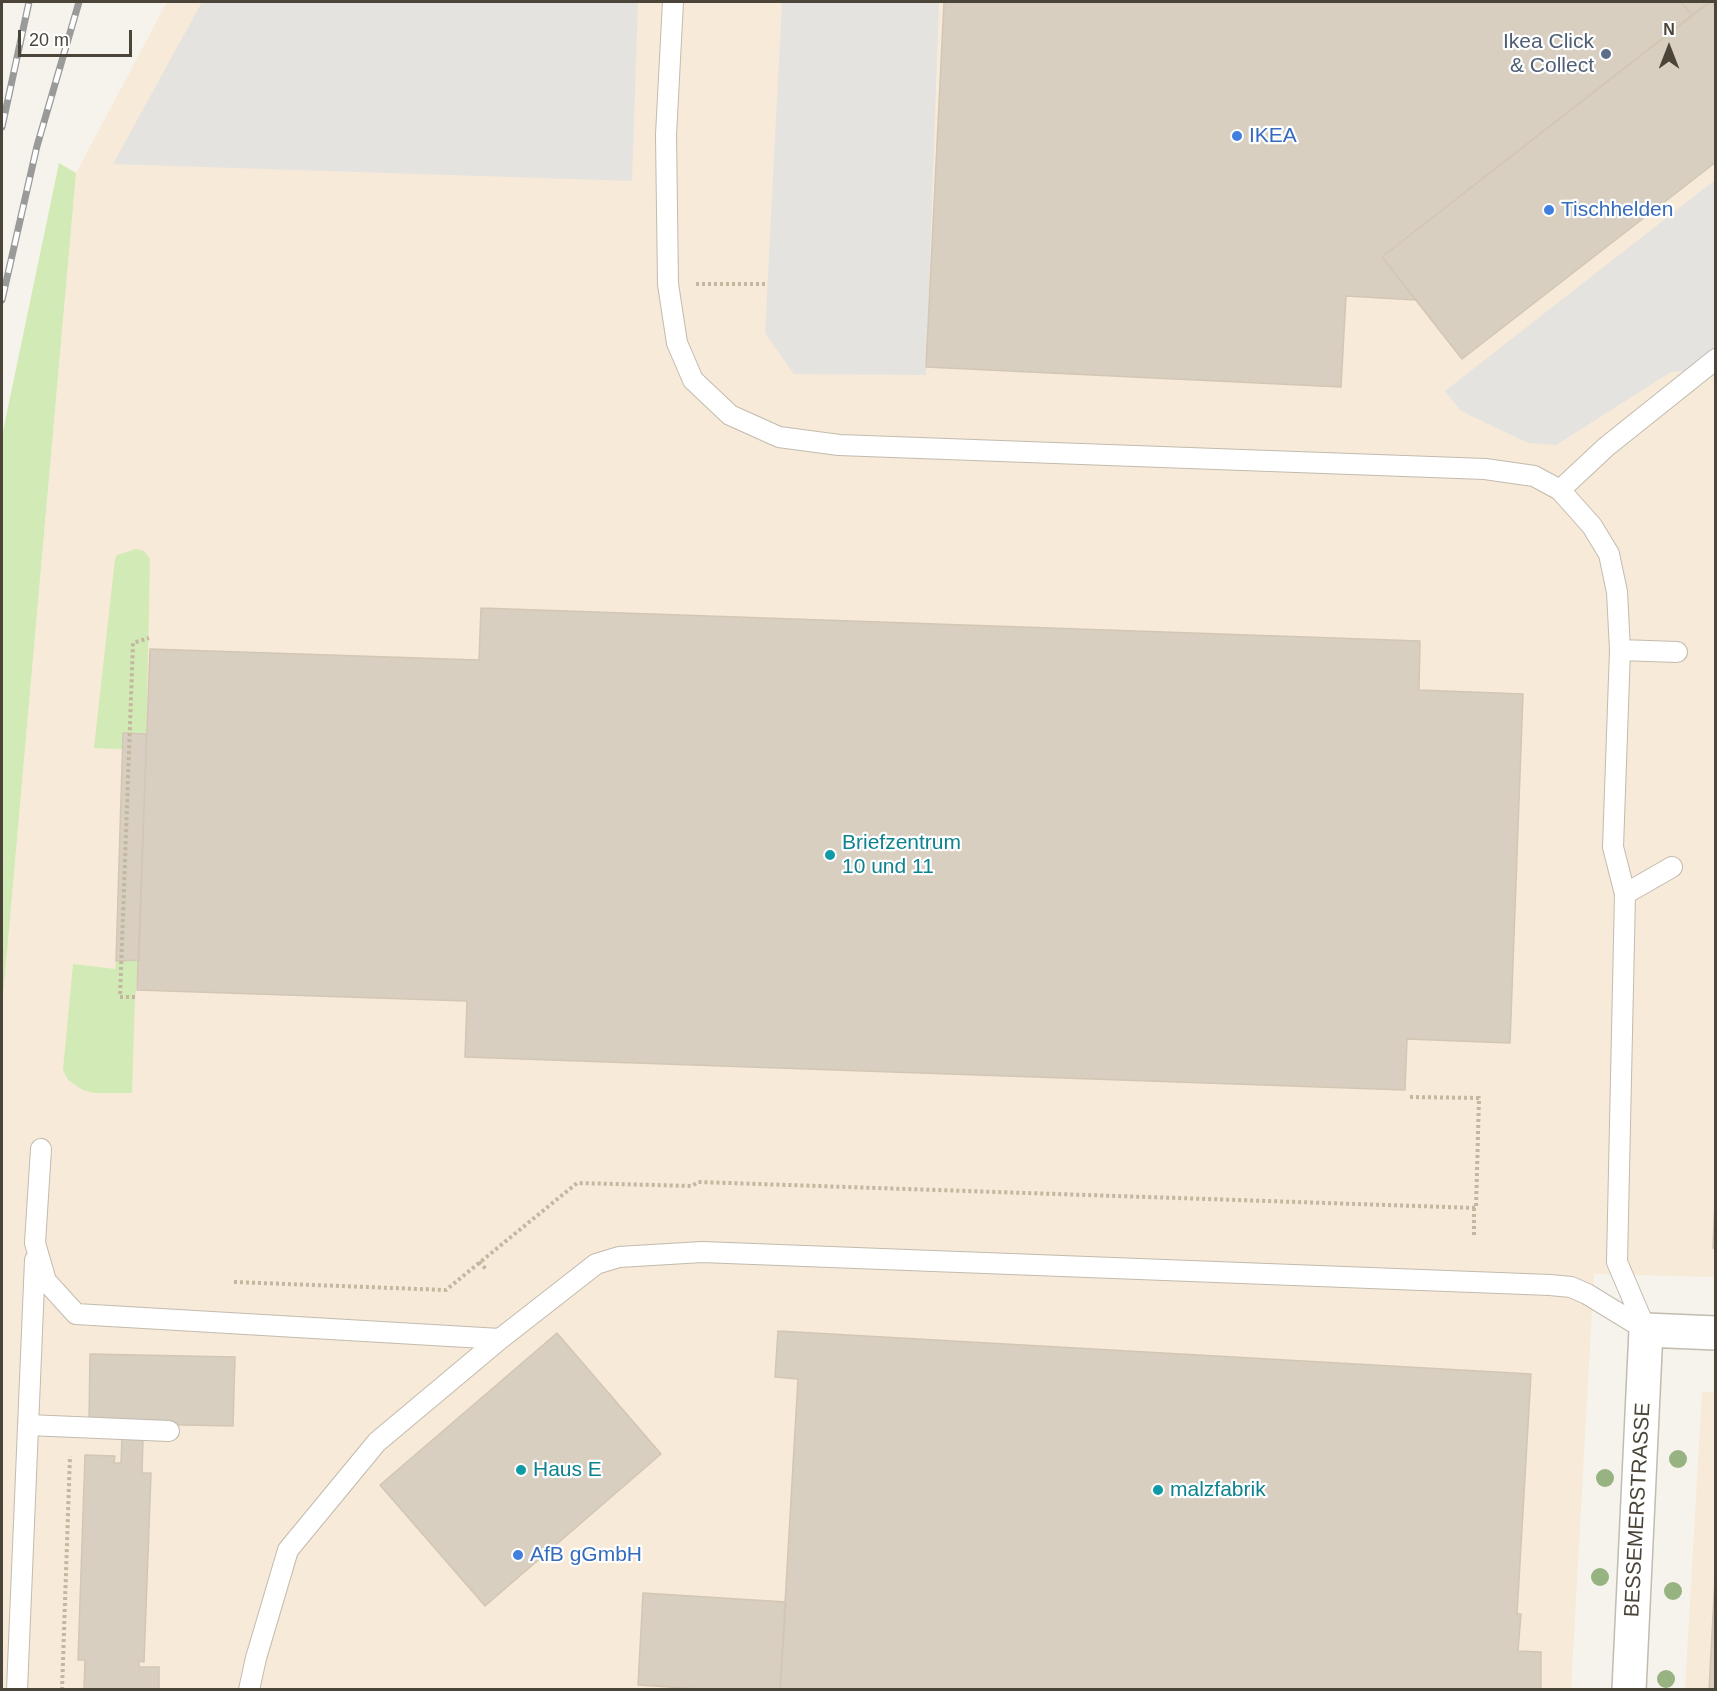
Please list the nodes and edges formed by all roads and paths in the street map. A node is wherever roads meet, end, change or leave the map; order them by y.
1 (673, 2) edge
2 (767, 284) dead end
3 (668, 285) junction
4 (1716, 359) edge
5 (1560, 490) junction
6 (149, 638) dead end
7 (1620, 650) junction
8 (1677, 652) dead end
9 (1672, 867) dead end
10 (1625, 894) junction
11 (135, 998) dead end
12 (1409, 1096) dead end
13 (41, 1149) dead end
14 (1474, 1208) junction
15 (1474, 1235) dead end
16 (35, 1243) junction
17 (479, 1262) junction
18 (487, 1270) dead end
19 (234, 1282) dead end
20 (1646, 1330) junction
21 (1716, 1333) edge
22 (500, 1339) junction
23 (28, 1425) junction
24 (71, 1427) junction
25 (169, 1431) dead end
26 (18, 1689) edge
27 (62, 1689) edge
28 (249, 1689) edge
29 (1629, 1689) edge

1 - 3 lane
2 - 3 path
3 - 5 lane
4 - 5 lane
5 - 7 lane
6 - 11 path
7 - 8 lane
7 - 10 lane
9 - 10 lane
10 - 20 lane
12 - 14 path
13 - 16 lane
14 - 15 path
14 - 17 path
16 - 22 lane
16 - 23 lane
17 - 18 path
17 - 19 path
20 - 21 street
20 - 22 lane
20 - 29 street, BESSEMERSTRASSE
22 - 28 lane
23 - 24 lane
23 - 26 lane
24 - 25 lane
24 - 27 path

